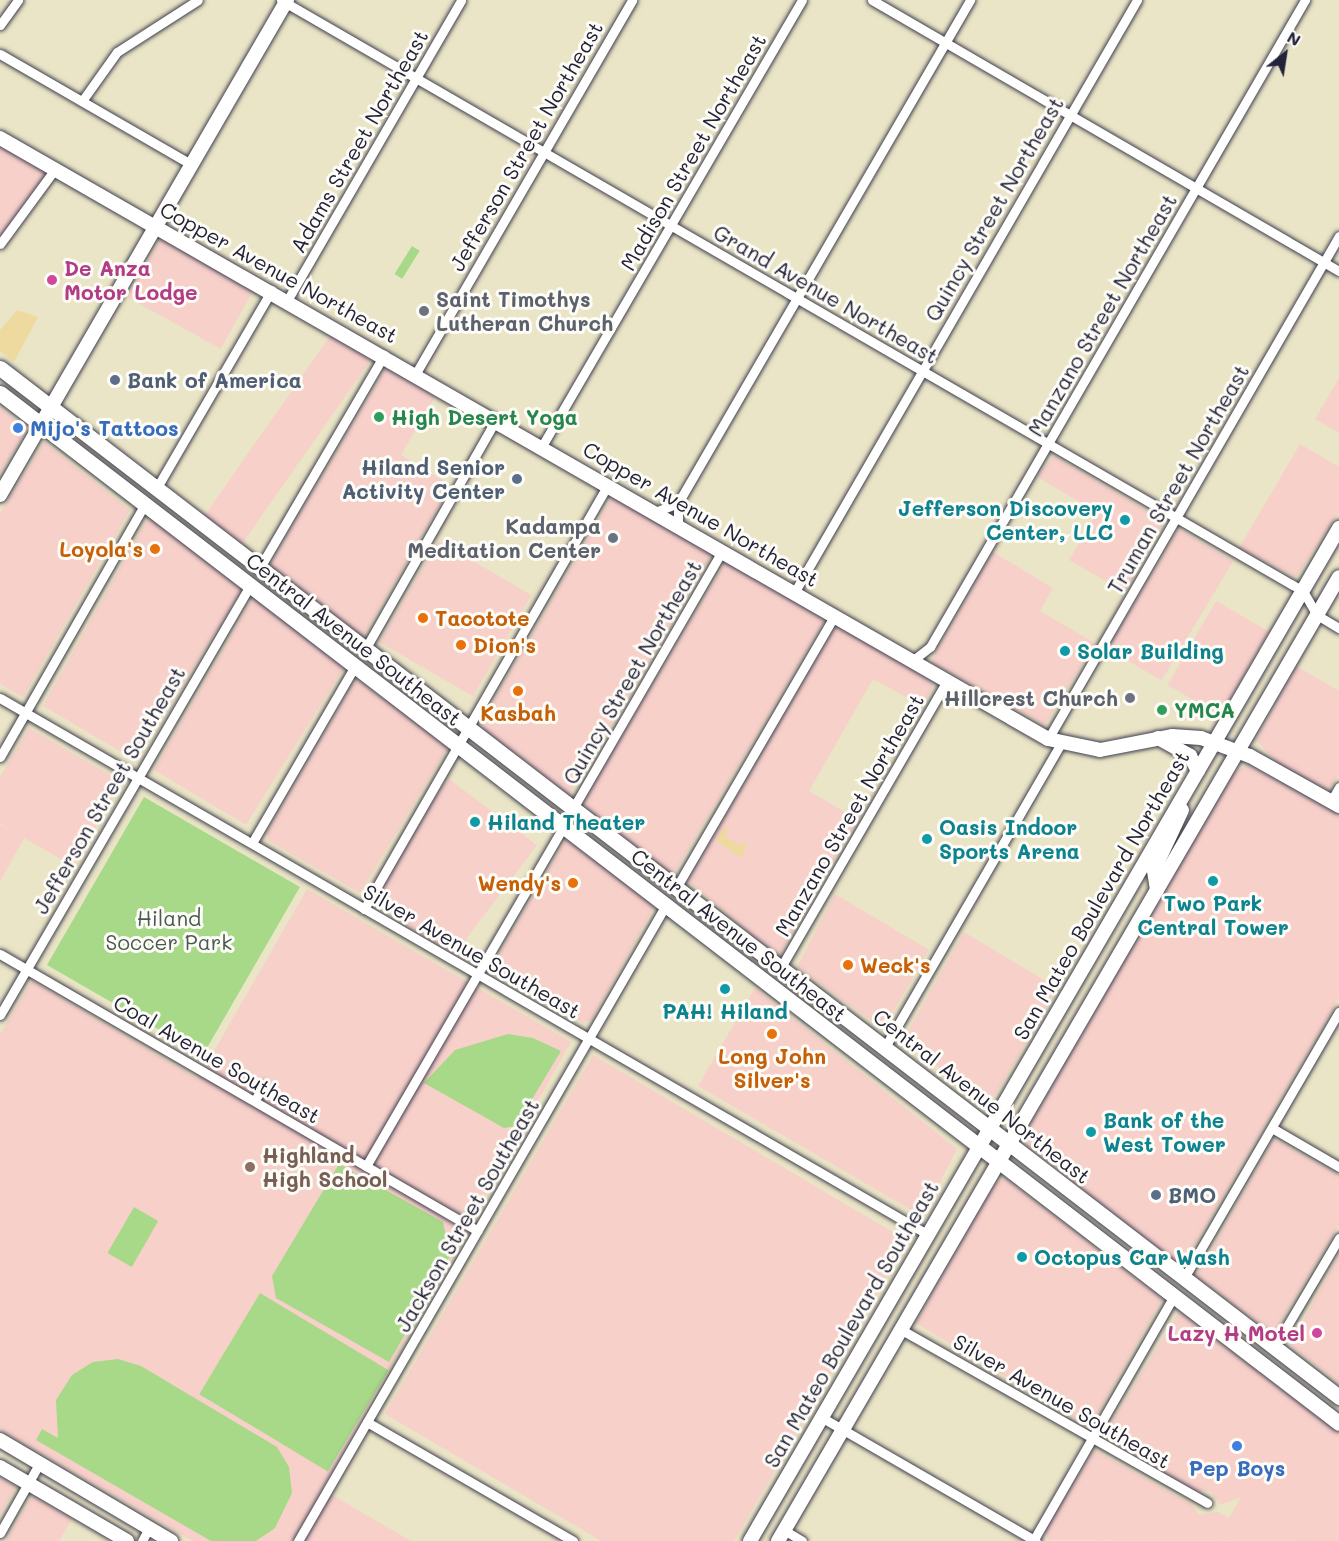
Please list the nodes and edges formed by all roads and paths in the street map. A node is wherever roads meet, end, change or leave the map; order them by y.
1 (18, 0) edge
2 (198, 0) edge
3 (461, 0) edge
4 (632, 0) edge
5 (802, 0) edge
6 (872, 0) edge
7 (970, 0) edge
8 (1137, 0) edge
9 (1305, 0) edge
10 (285, 1) edge
11 (0, 25) edge
12 (945, 43) junction
13 (0, 54) edge
14 (416, 78) junction
15 (82, 101) junction
16 (1069, 116) junction
17 (0, 138) edge
18 (543, 152) junction
19 (192, 165) junction
20 (55, 170) junction
21 (1195, 188) junction
22 (156, 224) junction
23 (672, 226) junction
24 (1339, 236) edge
25 (0, 244) edge
26 (1324, 262) junction
27 (1339, 271) edge
28 (272, 290) junction
29 (795, 297) junction
30 (288, 299) junction
31 (384, 355) junction
32 (0, 368) edge
33 (922, 371) junction
34 (416, 374) junction
35 (0, 393) edge
36 (51, 407) junction
37 (496, 420) junction
38 (41, 424) junction
39 (1048, 444) junction
40 (542, 446) junction
41 (608, 485) junction
42 (156, 489) junction
43 (0, 495) edge
44 (678, 503) junction
45 (145, 504) junction
46 (655, 512) junction
47 (1176, 517) junction
48 (678, 525) junction
49 (1339, 528) edge
50 (722, 551) junction
51 (259, 569) junction
52 (1339, 577) edge
53 (250, 585) junction
54 (1303, 591) junction
55 (794, 593) junction
56 (1317, 615) junction
57 (834, 616) junction
58 (1339, 628) edge
59 (930, 647) junction
60 (364, 651) junction
61 (912, 661) junction
62 (354, 668) junction
63 (930, 672) junction
64 (947, 681) junction
65 (0, 698) edge
66 (26, 713) junction
67 (467, 730) junction
68 (1158, 738) junction
69 (1054, 742) junction
70 (1215, 742) junction
71 (458, 747) junction
72 (1238, 751) junction
73 (0, 758) edge
74 (1198, 771) junction
75 (137, 777) junction
76 (1339, 787) edge
77 (1181, 799) junction
78 (1335, 803) edge
79 (572, 810) junction
80 (563, 827) junction
81 (252, 843) junction
82 (676, 888) junction
83 (1157, 890) junction
84 (666, 905) junction
85 (364, 909) junction
86 (0, 954) edge
87 (781, 968) junction
88 (26, 969) junction
89 (476, 974) junction
90 (1339, 1012) edge
91 (0, 1015) edge
92 (590, 1039) junction
93 (885, 1047) junction
94 (263, 1086) dead end
95 (255, 1100) junction
96 (989, 1128) junction
97 (1272, 1128) junction
98 (1010, 1143) junction
99 (978, 1146) junction
100 (999, 1162) junction
101 (366, 1166) junction
102 (1339, 1167) edge
103 (478, 1231) junction
104 (927, 1234) junction
105 (1339, 1238) edge
106 (1184, 1278) junction
107 (1174, 1296) junction
108 (900, 1329) junction
109 (1274, 1348) junction
110 (1339, 1397) edge
111 (821, 1417) junction
112 (367, 1422) junction
113 (1339, 1422) edge
114 (843, 1429) junction
115 (1092, 1439) junction
116 (0, 1440) edge
117 (39, 1464) junction
118 (0, 1467) edge
119 (28, 1484) junction
120 (1207, 1503) dead end
121 (149, 1528) junction
122 (0, 1533) edge
123 (781, 1536) edge
124 (1034, 1540) edge
125 (127, 1541) edge
126 (142, 1541) edge
127 (171, 1541) edge
128 (298, 1541) edge
129 (573, 1541) edge
130 (750, 1541) edge
131 (802, 1541) edge

1 - 11 street
2 - 15 street
3 - 14 street, Adams Street Northeast
4 - 18 street, Jefferson Street Northeast
5 - 23 street, Madison Street Northeast
6 - 12 street
7 - 12 street
8 - 16 street, Quincy Street Northeast
9 - 21 street, Manzano Street Northeast
10 - 14 street, Grand Avenue Northeast
10 - 19 main road
12 - 16 street
12 - 29 street
13 - 15 street
14 - 18 street, Grand Avenue Northeast
14 - 30 street, Adams Street Northeast
15 - 19 street
16 - 21 street
16 - 33 street, Quincy Street Northeast
17 - 20 main road, Copper Avenue Northeast
18 - 23 street, Grand Avenue Northeast
18 - 34 street, Jefferson Street Northeast
19 - 22 main road
20 - 22 main road, Copper Avenue Northeast
20 - 25 street
21 - 26 street
21 - 39 street, Manzano Street Northeast
22 - 28 main road, Copper Avenue Northeast
22 - 36 main road
23 - 29 street, Grand Avenue Northeast
23 - 40 street, Madison Street Northeast
24 - 26 street, Truman Street Northeast
26 - 27 street
26 - 47 street, Truman Street Northeast
28 - 30 main road, Copper Avenue Northeast
28 - 42 street
29 - 33 street, Grand Avenue Northeast
29 - 44 street
30 - 31 main road, Copper Avenue Northeast
31 - 34 main road, Copper Avenue Northeast
31 - 51 street
32 - 36 main road, Central Avenue Northeast
33 - 39 street, Grand Avenue Northeast
33 - 55 street, Quincy Street Northeast
34 - 37 main road, Copper Avenue Northeast
35 - 38 main road, Central Avenue Southeast
36 - 38 main road
36 - 42 main road, Central Avenue Northeast
37 - 40 main road, Copper Avenue Northeast
37 - 60 street
38 - 43 main road
38 - 45 main road, Central Avenue Southeast
39 - 47 street, Grand Avenue Northeast
39 - 59 street, Manzano Street Northeast
40 - 41 main road, Copper Avenue Northeast
41 - 46 main road, Copper Avenue Northeast
41 - 67 street
42 - 51 main road, Central Avenue Northeast
44 - 46 street
44 - 48 street
45 - 53 main road, Central Avenue Southeast
45 - 66 street
46 - 48 main road, Copper Avenue Northeast
47 - 54 street, Grand Avenue Northeast
47 - 69 street, Truman Street Northeast
48 - 50 main road, Copper Avenue Northeast
49 - 54 main road, San Mateo Boulevard Northeast
50 - 55 main road, Copper Avenue Northeast
50 - 79 street, Quincy Street Northeast
51 - 60 main road, Central Avenue Northeast
52 - 56 main road
53 - 62 main road, Central Avenue Southeast
53 - 75 street, Jefferson Street Southeast
54 - 56 street, Grand Avenue Northeast
54 - 70 main road, San Mateo Boulevard Northeast
55 - 57 main road, Copper Avenue Northeast
56 - 58 street, Grand Avenue Northeast
56 - 72 main road
57 - 61 main road, Copper Avenue Northeast
57 - 82 street
59 - 61 street, Manzano Street Northeast
59 - 63 street, Manzano Street Northeast
60 - 67 main road, Central Avenue Northeast
61 - 63 main road, Copper Avenue Northeast
62 - 71 main road, Central Avenue Southeast
62 - 81 street
63 - 64 main road, Copper Avenue Northeast
64 - 69 main road, Copper Avenue Northeast
64 - 87 street, Manzano Street Northeast
65 - 66 street, Silver Avenue Southeast
66 - 73 street
66 - 75 street, Silver Avenue Southeast
67 - 71 street
67 - 79 main road, Central Avenue Northeast
68 - 69 main road, Copper Avenue Northeast
68 - 70 main road, Copper Avenue Northeast
68 - 74 main road
69 - 93 street, Truman Street Northeast
70 - 72 main road, Copper Avenue Northeast
70 - 74 main road, San Mateo Boulevard Northeast
71 - 80 main road, Central Avenue Southeast
71 - 85 street
72 - 78 main road, Copper Avenue Northeast
72 - 83 main road
74 - 77 main road, San Mateo Boulevard Northeast
75 - 81 street, Silver Avenue Southeast
75 - 88 street, Jefferson Street Southeast
76 - 78 street
77 - 83 main road
77 - 96 main road, San Mateo Boulevard Northeast
79 - 82 main road, Central Avenue Northeast
80 - 84 main road, Central Avenue Southeast
80 - 89 street
81 - 85 street, Silver Avenue Southeast
82 - 87 main road, Central Avenue Northeast
83 - 98 main road
84 - 92 street, Jackson Street Southeast
84 - 99 main road, Central Avenue Southeast
85 - 89 street, Silver Avenue Southeast
86 - 88 street, Coal Avenue Southeast
87 - 93 main road, Central Avenue Northeast
88 - 91 street, Jefferson Street Southeast
88 - 95 street, Coal Avenue Southeast
89 - 92 street, Silver Avenue Southeast
89 - 101 street
90 - 97 street
92 - 103 street, Jackson Street Southeast
92 - 104 street, Silver Avenue Southeast
93 - 96 main road, Central Avenue Northeast
94 - 95 street
95 - 101 street, Coal Avenue Southeast
96 - 98 main road, Central Avenue Northeast
96 - 99 main road, San Mateo Boulevard Southeast
97 - 102 street
97 - 106 street
98 - 100 main road
98 - 106 main road, Central Avenue Northeast
99 - 100 main road, Central Avenue Southeast
99 - 104 main road, San Mateo Boulevard Southeast
100 - 107 main road, Central Avenue Southeast
100 - 108 main road
101 - 103 street, Coal Avenue Southeast
103 - 112 street, Jackson Street Southeast
104 - 111 main road, San Mateo Boulevard Southeast
105 - 109 street
106 - 109 main road, Central Avenue Northeast
107 - 113 main road, Central Avenue Southeast
107 - 115 street
108 - 114 main road
108 - 115 street, Silver Avenue Southeast
109 - 110 main road, Central Avenue Northeast
111 - 114 street
111 - 130 main road, San Mateo Boulevard Southeast
112 - 128 street, Jackson Street Southeast
112 - 129 street
114 - 123 main road
114 - 124 street
115 - 120 street, Silver Avenue Southeast
115 - 124 street
116 - 117 main road
117 - 119 street
117 - 121 main road
118 - 119 main road
119 - 122 street
119 - 125 main road
121 - 126 street
121 - 127 main road
123 - 131 street

